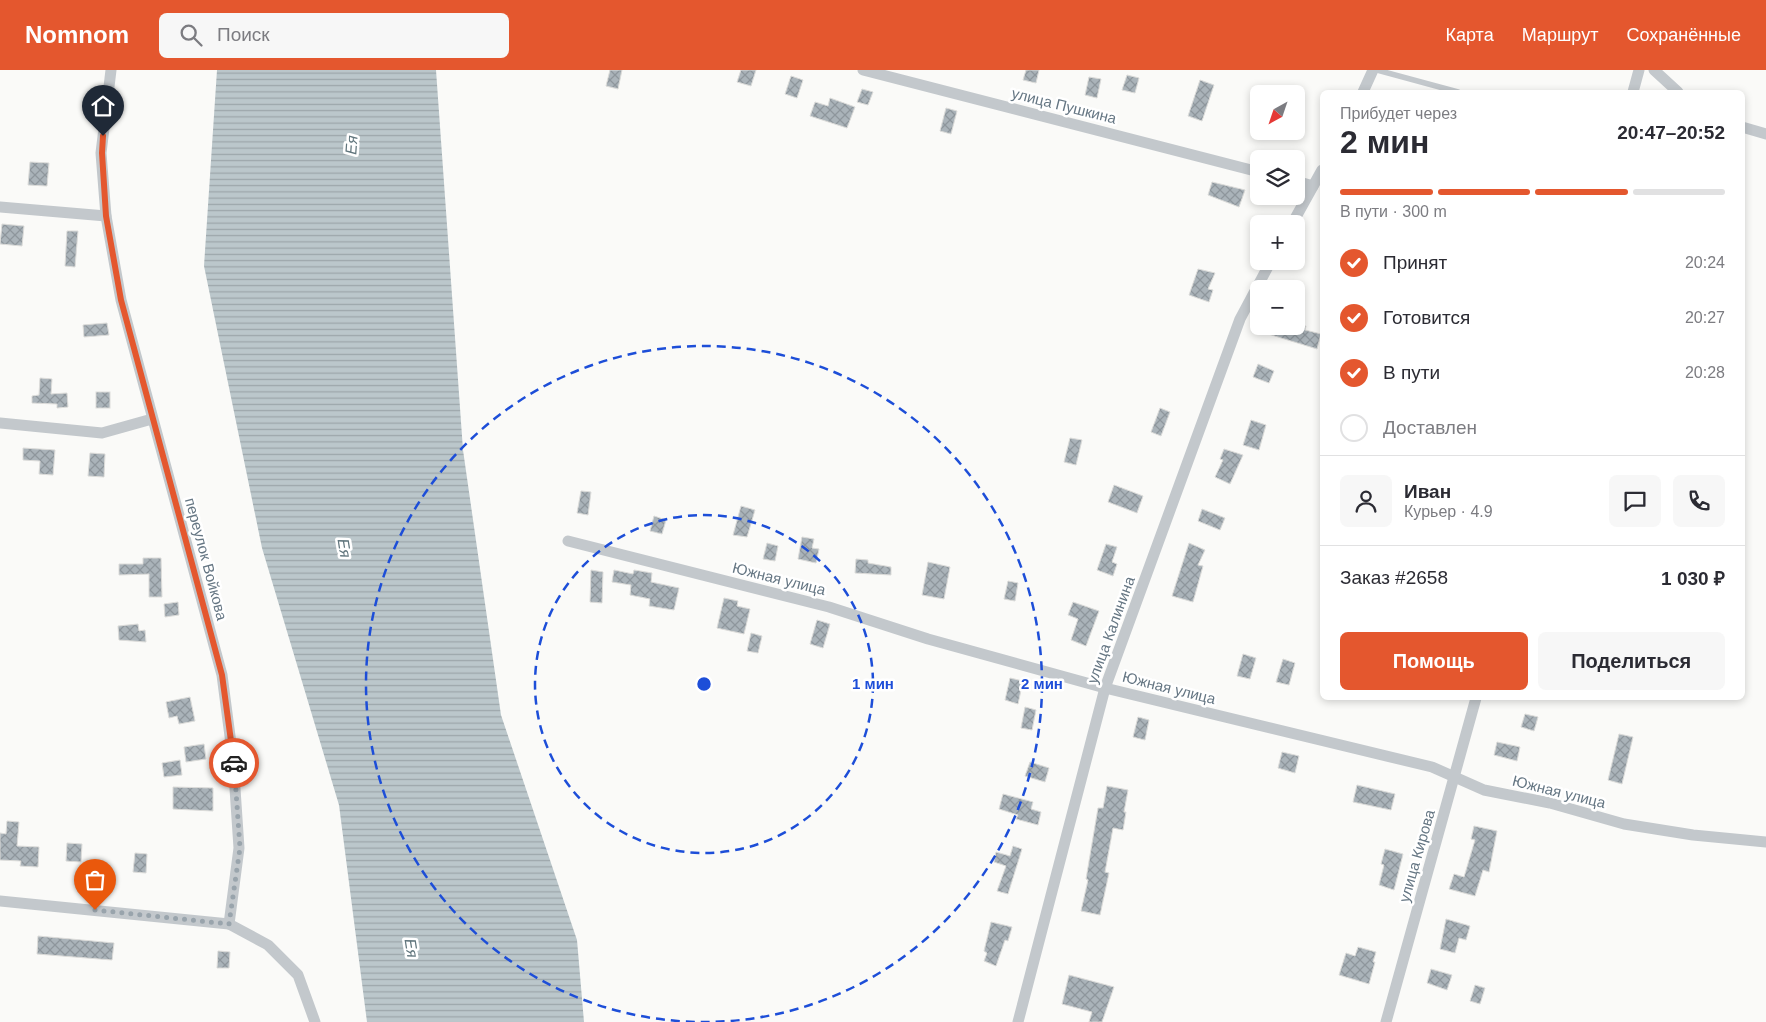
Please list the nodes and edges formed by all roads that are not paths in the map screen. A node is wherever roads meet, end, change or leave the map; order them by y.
1 (110, 70) edge
2 (863, 70) edge
3 (1373, 70) edge
4 (1377, 70) edge
5 (1639, 70) edge
6 (1654, 70) edge
7 (1364, 90) edge
8 (1451, 90) edge
9 (1634, 90) edge
10 (1676, 90) edge
11 (1745, 128) edge
12 (1766, 134) edge
13 (1250, 170) edge
14 (1320, 174) edge
15 (1305, 184) edge
16 (1313, 186) junction
17 (0, 207) edge
18 (1297, 215) edge
19 (106, 216) junction
20 (1266, 270) edge
21 (152, 419) junction
22 (0, 424) edge
23 (568, 541) dead end
24 (1105, 688) junction
25 (1475, 700) edge
26 (1455, 775) junction
27 (1766, 842) edge
28 (0, 901) edge
29 (229, 924) junction
30 (315, 1022) edge
31 (1018, 1022) edge
32 (1386, 1022) edge

1 - 19 street, переулок Войкова
2 - 13 street, улица Пушкина
3 - 7 street
4 - 8 lane
5 - 9 street
6 - 10 street
11 - 12 street
14 - 16 street
15 - 16 street
16 - 18 street
17 - 19 street
19 - 21 street, переулок Войкова
20 - 24 street, улица Калинина
21 - 22 street
21 - 29 street, переулок Войкова
23 - 24 street, Южная улица
24 - 26 street, Южная улица
24 - 31 street, улица Калинина
25 - 26 street, улица Кирова
26 - 27 street, Южная улица
26 - 32 street, улица Кирова
28 - 29 street
29 - 30 street

